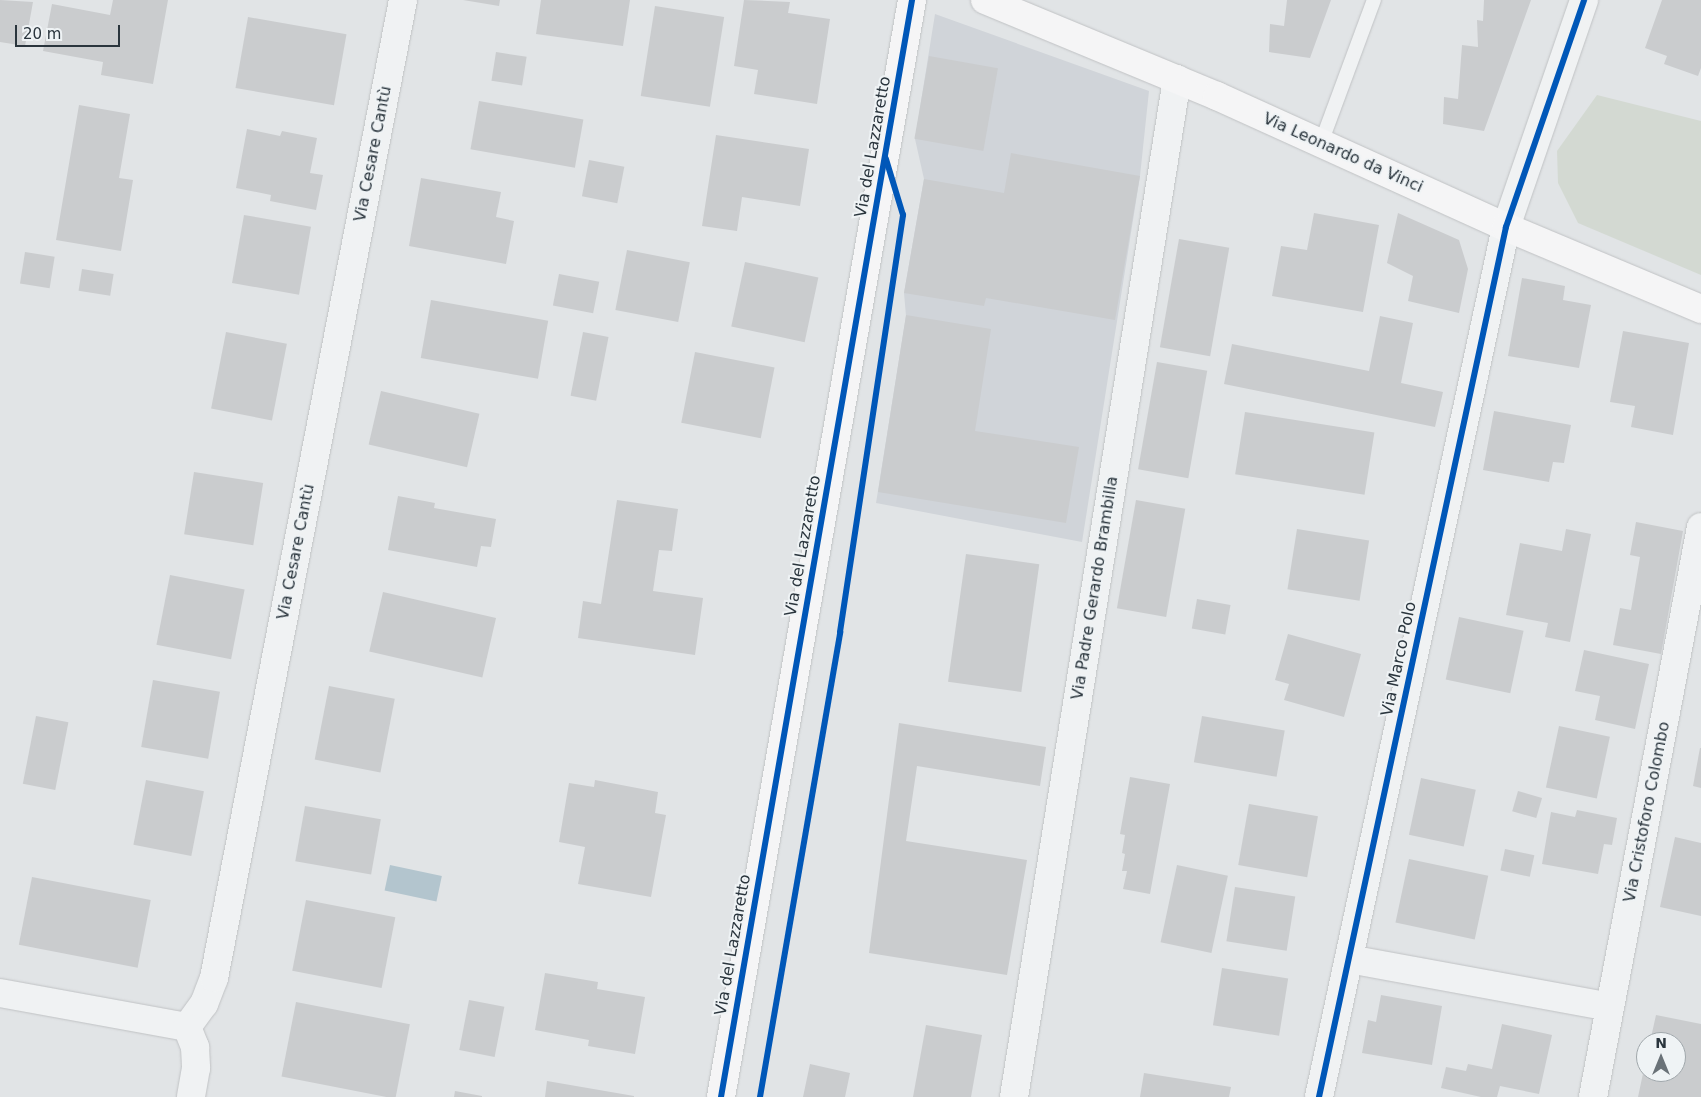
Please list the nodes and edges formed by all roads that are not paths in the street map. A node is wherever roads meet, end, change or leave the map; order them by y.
1 (402, 0) edge
2 (912, 0) edge
3 (984, 0) edge
4 (1374, 0) edge
5 (1584, 0) edge
6 (1177, 79) junction
7 (1322, 144) junction
8 (1506, 227) junction
9 (1701, 309) edge
10 (1701, 527) edge
11 (1349, 959) junction
12 (0, 993) edge
13 (1610, 1008) junction
14 (187, 1027) junction
15 (191, 1097) edge
16 (721, 1097) edge
17 (1014, 1097) edge
18 (1319, 1097) edge
19 (1593, 1097) edge

1 - 14 street, Via Cesare Cantù
2 - 16 street, Via del Lazzaretto
3 - 6 street, Via Leonardo da Vinci
4 - 7 lane
5 - 8 street, Via Marco Polo
6 - 7 street, Via Leonardo da Vinci
6 - 17 street, Via Padre Gerardo Brambilla
7 - 8 street, Via Leonardo da Vinci
8 - 9 street, Via Leonardo da Vinci
8 - 11 street, Via Marco Polo
10 - 13 street, Via Cristoforo Colombo
11 - 13 street
11 - 18 street, Via Marco Polo
12 - 14 street
13 - 19 street, Via Cristoforo Colombo
14 - 15 street

